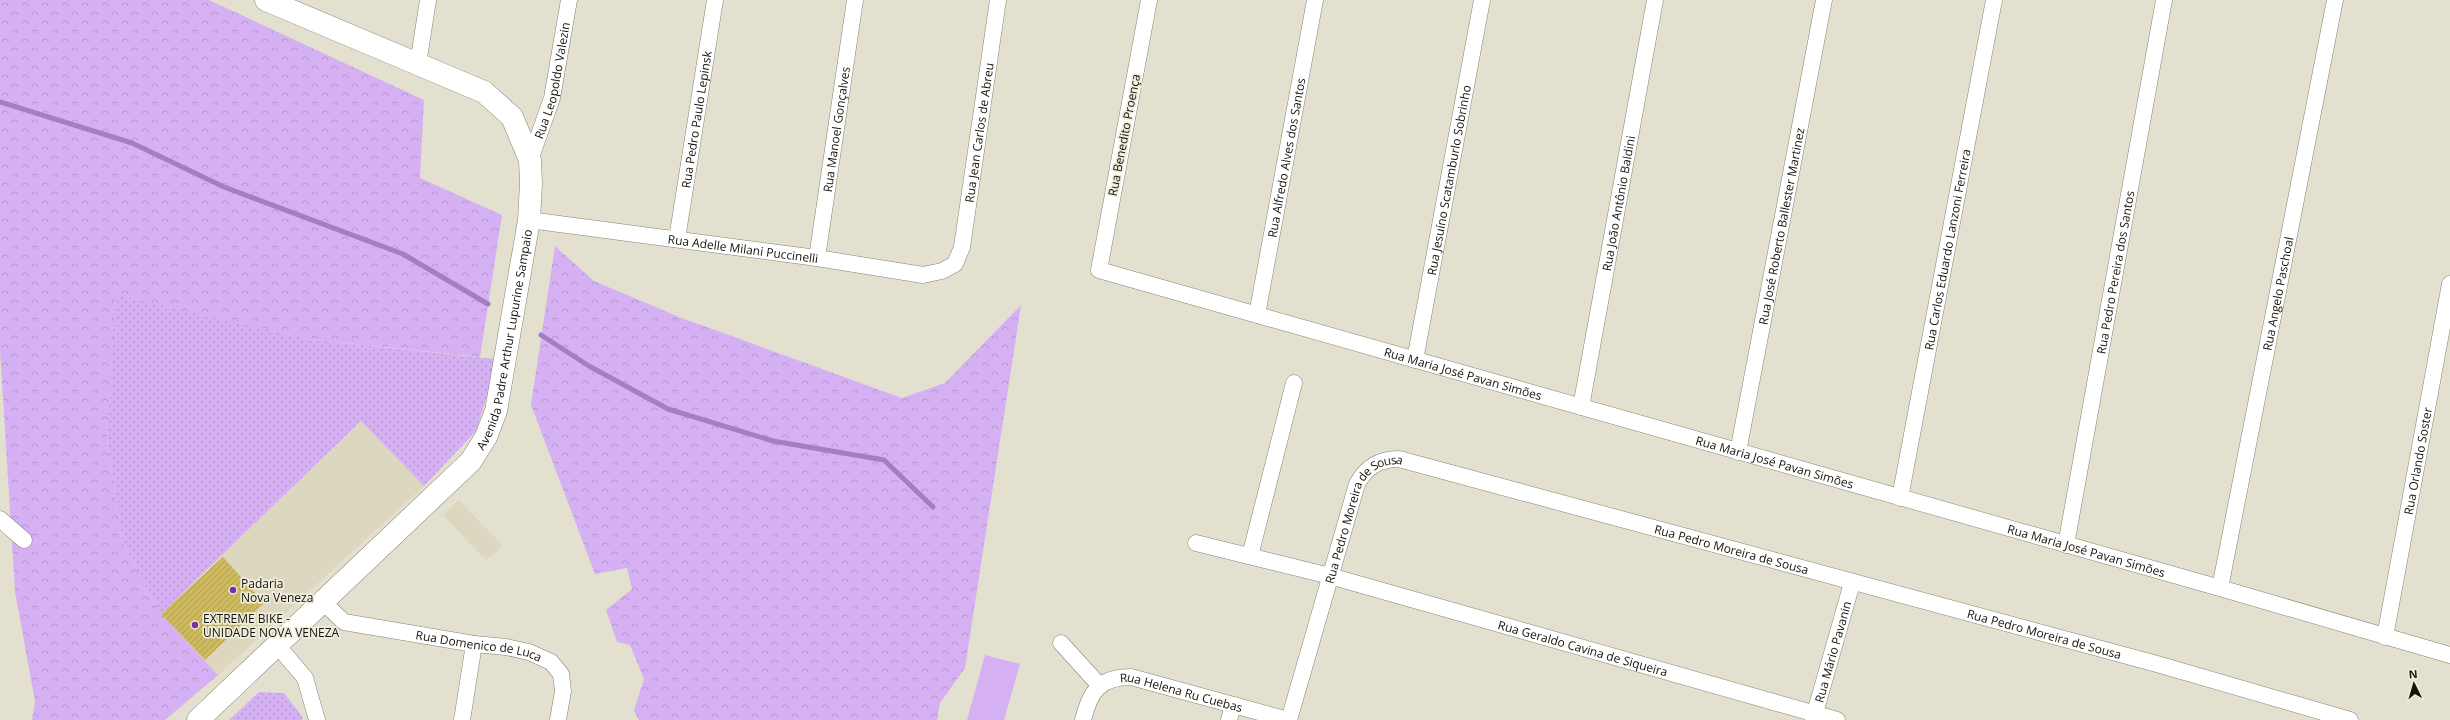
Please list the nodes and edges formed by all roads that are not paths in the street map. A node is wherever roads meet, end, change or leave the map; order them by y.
1 (428, 0) edge
2 (569, 0) edge
3 (715, 0) edge
4 (855, 0) edge
5 (998, 0) edge
6 (1150, 0) edge
7 (1315, 0) edge
8 (1482, 0) edge
9 (1655, 0) edge
10 (1824, 0) edge
11 (1994, 0) edge
12 (2164, 0) edge
13 (2335, 0) edge
14 (279, 3) edge
15 (418, 64) junction
16 (530, 160) junction
17 (529, 220) junction
18 (677, 239) junction
19 (817, 258) junction
20 (955, 264) joint
21 (1099, 270) joint
22 (2450, 284) edge
23 (1256, 315) junction
24 (1414, 360) junction
25 (1294, 383) dead end
26 (1580, 408) junction
27 (1738, 452) junction
28 (1900, 498) junction
29 (0, 519) edge
30 (24, 540) dead end
31 (1196, 543) dead end
32 (2066, 546) junction
33 (1250, 556) junction
34 (1330, 576) junction
35 (1852, 583) junction
36 (2220, 588) junction
37 (323, 602) junction
38 (2385, 637) junction
39 (1061, 643) dead end
40 (474, 644) junction
41 (277, 646) junction
42 (2450, 655) edge
43 (1100, 686) junction
44 (1231, 712) edge
45 (1814, 717) edge
46 (198, 720) edge
47 (317, 720) edge
48 (462, 720) edge
49 (558, 720) edge
50 (1083, 720) edge
51 (1288, 720) edge
52 (1837, 720) edge
53 (2350, 720) edge

1 - 15 street
2 - 16 street, Rua Leopoldo Valezin
3 - 18 street, Rua Pedro Paulo Lepinsk
4 - 19 street, Rua Manoel Gonçalves
5 - 20 street, Rua Jean Carlos de Abreu
6 - 21 street, Rua Benedito Proença
7 - 23 street, Rua Alfredo Alves dos Santos
8 - 24 street, Rua Jesuíno Scatamburlo Sobrinho
9 - 26 street, Rua João Antônio Baldini
10 - 27 street, Rua José Roberto Ballester Martinez
11 - 28 street, Rua Carlos Eduardo Lanzoni Ferreira
12 - 32 street, Rua Pedro Pereira dos Santos
13 - 36 street, Rua Angelo Paschoal
14 - 15 main road, Avenida Padre Arthur Lupurine Sampaio
15 - 16 main road, Avenida Padre Arthur Lupurine Sampaio
16 - 17 main road, Avenida Padre Arthur Lupurine Sampaio
17 - 18 street, Rua Adelle Milani Puccinelli
17 - 37 main road, Avenida Padre Arthur Lupurine Sampaio
18 - 19 street, Rua Adelle Milani Puccinelli
19 - 20 street, Rua Adelle Milani Puccinelli
21 - 23 street, Rua Maria José Pavan Simões
22 - 38 street, Rua Orlando Soster
23 - 24 street, Rua Maria José Pavan Simões
24 - 26 street, Rua Maria José Pavan Simões
25 - 33 street
26 - 27 street, Rua Maria José Pavan Simões
27 - 28 street, Rua Maria José Pavan Simões
28 - 32 street, Rua Maria José Pavan Simões
29 - 30 street
31 - 33 street, Rua Geraldo Cavina de Siqueira
32 - 36 street, Rua Maria José Pavan Simões
33 - 34 street, Rua Geraldo Cavina de Siqueira
34 - 35 street, Rua Pedro Moreira de Sousa
34 - 45 street, Rua Geraldo Cavina de Siqueira
34 - 51 street, Rua Pedro Moreira de Sousa
35 - 45 street, Rua Mário Pavanin
35 - 53 street, Rua Pedro Moreira de Sousa
36 - 38 street, Rua Maria José Pavan Simões
37 - 40 street, Rua Domenico de Luca
37 - 41 main road, Avenida Padre Arthur Lupurine Sampaio
38 - 42 street, Rua Maria José Pavan Simões
39 - 43 street
40 - 48 street
40 - 49 street, Rua Domenico de Luca
41 - 46 main road, Avenida Padre Arthur Lupurine Sampaio
41 - 47 street
43 - 44 street, Rua Helena Ru Cuebas
43 - 50 street
44 - 51 street, Rua Helena Ru Cuebas
45 - 52 street, Rua Geraldo Cavina de Siqueira

